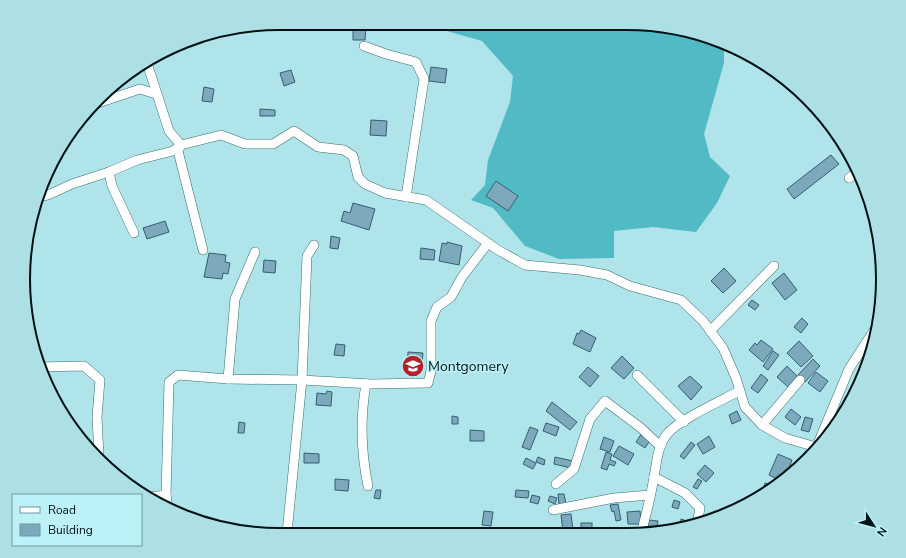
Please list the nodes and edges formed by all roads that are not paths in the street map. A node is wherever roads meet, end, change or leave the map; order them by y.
1 (364, 46) dead end
2 (148, 67) edge
3 (156, 94) junction
4 (106, 100) edge
5 (181, 145) junction
6 (110, 172) junction
7 (44, 196) edge
8 (406, 197) junction
9 (134, 233) dead end
10 (488, 243) junction
11 (314, 245) dead end
12 (203, 250) dead end
13 (254, 252) dead end
14 (774, 266) dead end
15 (710, 331) junction
16 (869, 339) edge
17 (46, 367) edge
18 (637, 375) dead end
19 (228, 379) junction
20 (302, 380) junction
21 (800, 380) dead end
22 (366, 384) junction
23 (739, 391) junction
24 (684, 422) junction
25 (762, 425) junction
26 (823, 434) edge
27 (660, 446) junction
28 (812, 446) edge
29 (99, 450) edge
30 (654, 477) junction
31 (556, 484) dead end
32 (368, 486) dead end
33 (166, 495) junction
34 (650, 495) junction
35 (156, 496) edge
36 (167, 501) edge
37 (553, 510) dead end
38 (698, 518) edge
39 (643, 527) edge
40 (287, 528) edge

1 - 8 street
2 - 3 street
3 - 4 street
3 - 5 street
5 - 6 street
5 - 8 street
5 - 12 street
6 - 7 street
6 - 9 street
8 - 10 street
10 - 15 street
10 - 22 street
11 - 20 street
13 - 19 street
14 - 15 street
15 - 23 street
16 - 26 street
17 - 29 street
18 - 24 street
19 - 20 street
19 - 33 street
20 - 22 street
20 - 40 street
21 - 25 street
22 - 32 street
23 - 24 street
23 - 25 street
24 - 27 street
25 - 28 street
27 - 30 street
27 - 31 street
30 - 34 street
30 - 38 street
33 - 35 street
33 - 36 street
34 - 37 street
34 - 39 street

